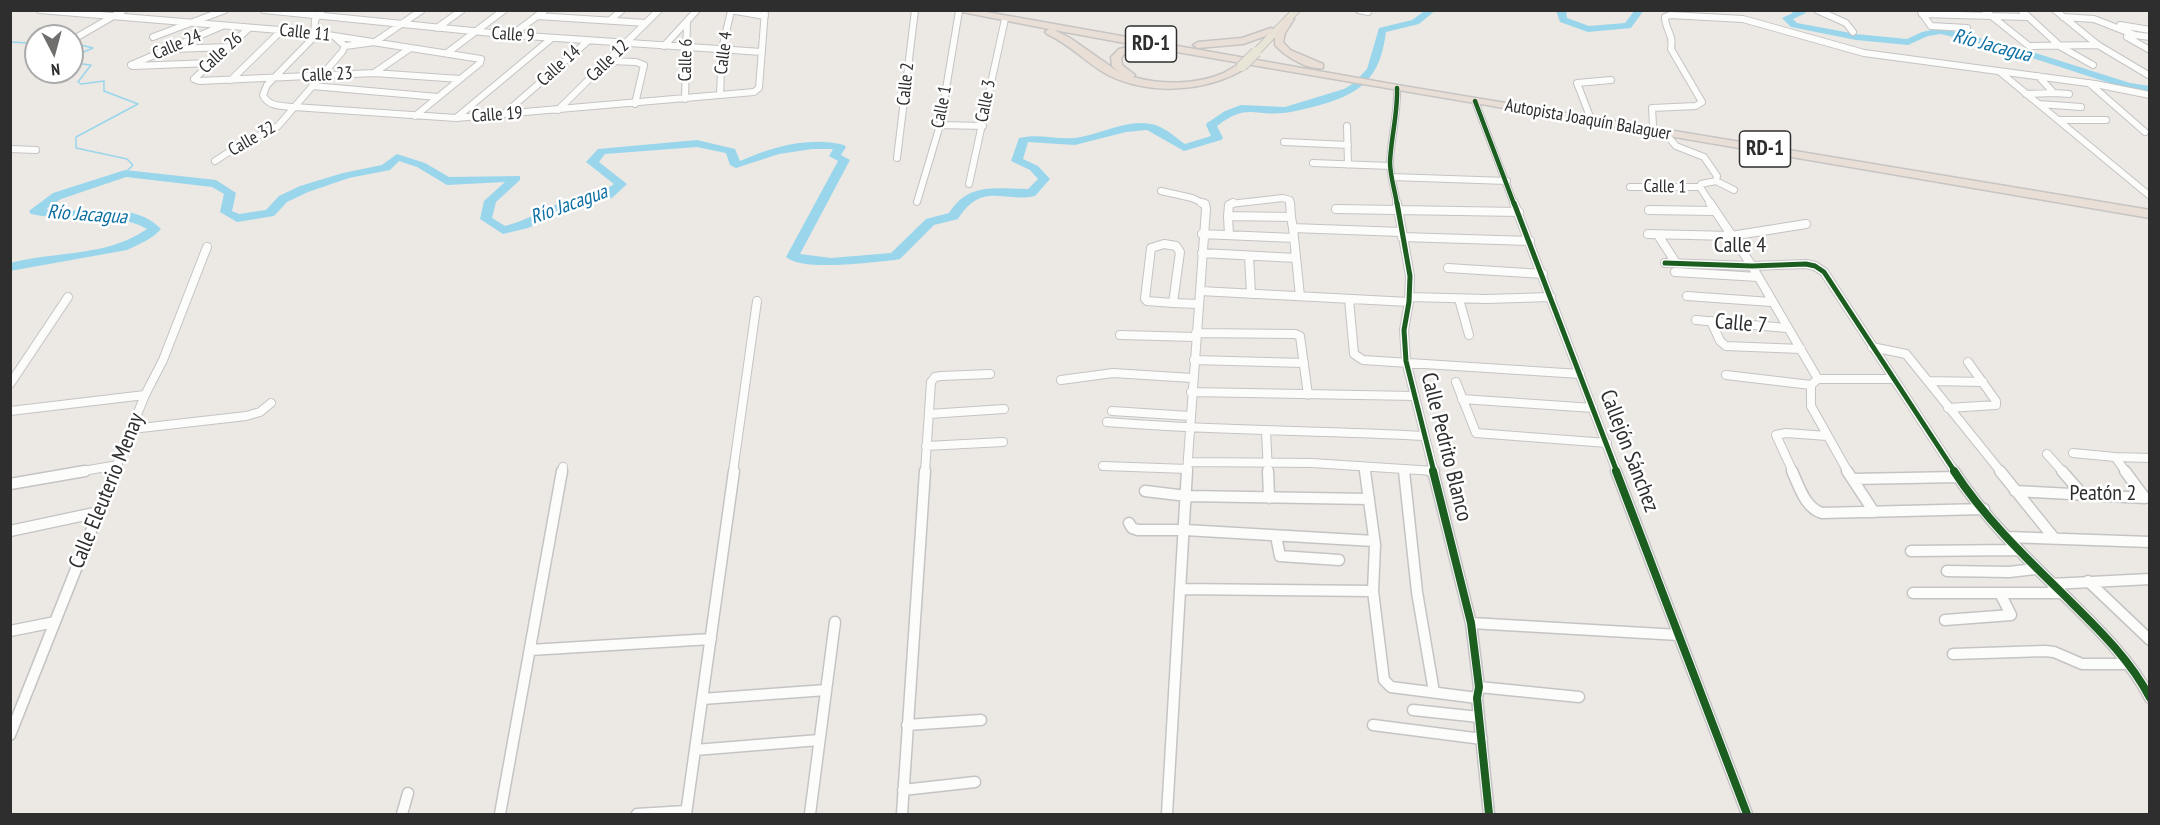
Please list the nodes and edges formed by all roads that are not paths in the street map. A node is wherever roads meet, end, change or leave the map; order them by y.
1 (39, 10) edge
2 (124, 10) edge
3 (225, 10) edge
4 (264, 10) edge
5 (422, 10) edge
6 (462, 10) edge
7 (500, 10) edge
8 (504, 10) edge
9 (545, 10) edge
10 (583, 10) edge
11 (622, 10) edge
12 (659, 10) edge
13 (697, 10) edge
14 (730, 10) edge
15 (915, 10) edge
16 (977, 10) edge
17 (1297, 10) edge
18 (1359, 10) edge
19 (1701, 10) edge
20 (1817, 10) edge
21 (1984, 10) edge
22 (2021, 10) edge
23 (2055, 10) edge
24 (2085, 10) edge
25 (957, 11) edge
26 (1368, 12) dead end
27 (1921, 12) edge
28 (320, 13) edge
29 (765, 13) edge
30 (1955, 13) edge
31 (1290, 15) edge
32 (537, 16) junction
33 (1989, 16) junction
34 (112, 17) junction
35 (1707, 17) junction
36 (2027, 17) junction
37 (2061, 17) junction
38 (573, 19) junction
39 (1005, 19) junction
40 (2094, 19) junction
41 (609, 21) junction
42 (687, 22) junction
43 (1022, 22) junction
44 (192, 23) junction
45 (646, 23) junction
46 (403, 24) junction
47 (2110, 24) junction
48 (222, 26) junction
49 (249, 28) junction
50 (437, 28) junction
51 (282, 30) junction
52 (2150, 30) edge
53 (1271, 31) junction
54 (474, 32) junction
55 (1853, 32) dead end
56 (84, 33) edge
57 (315, 33) junction
58 (512, 35) junction
59 (2135, 35) junction
60 (333, 36) junction
61 (153, 37) dead end
62 (2150, 37) edge
63 (552, 38) junction
64 (1147, 39) junction
65 (588, 41) junction
66 (375, 42) junction
67 (627, 43) junction
68 (2098, 45) junction
69 (345, 46) junction
70 (664, 46) junction
71 (1162, 46) junction
72 (228, 47) junction
73 (685, 47) junction
74 (2061, 47) junction
75 (409, 49) junction
76 (722, 49) junction
77 (166, 50) junction
78 (2150, 50) edge
79 (762, 52) junction
80 (1253, 52) junction
81 (445, 53) junction
82 (609, 61) junction
83 (211, 63) junction
84 (1239, 65) junction
85 (2093, 66) dead end
86 (2138, 70) junction
87 (2150, 70) edge
88 (2000, 72) junction
89 (374, 73) junction
90 (1345, 75) junction
91 (321, 76) junction
92 (2038, 76) junction
93 (2150, 76) edge
94 (273, 78) junction
95 (194, 79) joint
96 (460, 79) junction
97 (231, 80) junction
98 (1611, 80) dead end
99 (1380, 82) junction
100 (2088, 83) junction
101 (312, 86) junction
102 (1397, 88) junction
103 (2054, 93) junction
104 (2026, 94) junction
105 (2069, 94) dead end
106 (720, 95) junction
107 (2150, 95) edge
108 (438, 97) junction
109 (685, 99) junction
110 (1475, 101) junction
111 (635, 104) junction
112 (2038, 104) junction
113 (2081, 106) dead end
114 (294, 107) junction
115 (557, 111) junction
116 (1589, 114) junction
117 (504, 115) junction
118 (415, 116) junction
119 (456, 118) junction
120 (2059, 120) junction
121 (2106, 120) dead end
122 (940, 125) junction
123 (1653, 125) junction
124 (982, 126) junction
125 (1347, 126) dead end
126 (2145, 132) dead end
127 (1665, 133) junction
128 (1284, 142) dead end
129 (1348, 145) junction
130 (10, 149) edge
131 (36, 150) dead end
132 (897, 158) dead end
133 (215, 161) dead end
134 (1313, 163) dead end
135 (1348, 165) junction
136 (1390, 166) junction
137 (1392, 177) junction
138 (1716, 181) junction
139 (1508, 182) junction
140 (969, 184) dead end
141 (1630, 187) dead end
142 (1700, 187) junction
143 (1734, 190) dead end
144 (1161, 191) dead end
145 (2150, 196) edge
146 (917, 202) dead end
147 (1336, 209) dead end
148 (2150, 209) edge
149 (1649, 210) dead end
150 (1397, 211) junction
151 (1715, 211) junction
152 (1519, 212) junction
153 (2150, 214) edge
154 (1228, 216) junction
155 (1291, 217) junction
156 (1806, 224) dead end
157 (1293, 228) junction
158 (1202, 234) junction
159 (1648, 234) dead end
160 (1229, 235) junction
161 (1402, 235) junction
162 (1658, 235) junction
163 (1731, 236) junction
164 (1294, 238) junction
165 (1530, 241) junction
166 (207, 248) dead end
167 (1202, 253) junction
168 (1249, 256) junction
169 (1296, 258) junction
170 (1665, 263) dead end
171 (1676, 263) junction
172 (1752, 266) junction
173 (1448, 268) dead end
174 (1675, 272) dead end
175 (1543, 274) junction
176 (1758, 277) junction
177 (1200, 291) junction
178 (1251, 294) junction
179 (1300, 296) junction
180 (1687, 296) dead end
181 (68, 297) dead end
182 (1551, 297) junction
183 (1349, 299) junction
184 (1459, 299) junction
185 (1409, 300) junction
186 (757, 301) dead end
187 (1771, 302) junction
188 (1173, 303) junction
189 (1198, 304) junction
190 (1696, 321) dead end
191 (1711, 321) junction
192 (1787, 328) junction
193 (1120, 335) dead end
194 (1196, 335) junction
195 (1469, 335) dead end
196 (1872, 347) junction
197 (1801, 350) junction
198 (1194, 360) junction
199 (1406, 361) junction
200 (1968, 362) dead end
201 (1304, 363) junction
202 (990, 374) dead end
203 (1580, 374) junction
204 (1726, 375) dead end
205 (1192, 378) junction
206 (1892, 379) junction
207 (1061, 380) dead end
208 (1928, 381) junction
209 (1456, 382) dead end
210 (1815, 382) junction
211 (1983, 382) junction
212 (10, 384) edge
213 (1191, 392) junction
214 (145, 395) junction
215 (1308, 395) junction
216 (1415, 396) junction
217 (1462, 399) junction
218 (271, 403) dead end
219 (1593, 408) junction
220 (1948, 408) junction
221 (1004, 409) dead end
222 (10, 411) edge
223 (1112, 411) dead end
224 (929, 414) junction
225 (1190, 416) junction
226 (1107, 422) dead end
227 (132, 429) junction
228 (1189, 429) junction
229 (1266, 431) junction
230 (1425, 436) junction
231 (1827, 436) junction
232 (1003, 442) dead end
233 (1607, 443) junction
234 (926, 446) junction
235 (2073, 453) dead end
236 (2047, 454) dead end
237 (2115, 457) junction
238 (2150, 458) edge
239 (1268, 464) junction
240 (117, 465) junction
241 (1188, 465) junction
242 (1103, 466) dead end
243 (563, 467) dead end
244 (1365, 467) junction
245 (1404, 469) junction
246 (1434, 471) junction
247 (1958, 477) junction
248 (1853, 479) junction
249 (10, 484) edge
250 (1145, 491) dead end
251 (2015, 491) junction
252 (2083, 495) junction
253 (1187, 496) junction
254 (1269, 498) junction
255 (1369, 500) junction
256 (1984, 509) junction
257 (99, 512) junction
258 (1874, 512) junction
259 (1129, 523) dead end
260 (1185, 530) junction
261 (10, 531) edge
262 (1276, 536) junction
263 (2007, 537) junction
264 (2054, 538) junction
265 (1374, 541) junction
266 (2150, 542) edge
267 (2018, 550) junction
268 (1911, 551) dead end
269 (1339, 560) dead end
270 (2035, 569) junction
271 (1947, 571) dead end
272 (2088, 581) junction
273 (2147, 581) edge
274 (2052, 584) junction
275 (1180, 590) junction
276 (1373, 591) junction
277 (2000, 592) junction
278 (1913, 593) dead end
279 (2062, 593) junction
280 (1945, 620) dead end
281 (55, 622) junction
282 (835, 622) dead end
283 (1471, 623) junction
284 (10, 631) edge
285 (1679, 635) junction
286 (711, 639) junction
287 (2150, 640) edge
288 (530, 650) junction
289 (1953, 654) dead end
290 (2128, 664) junction
291 (2144, 678) edge
292 (826, 690) junction
293 (1434, 692) junction
294 (1478, 693) junction
295 (1579, 697) dead end
296 (2150, 698) edge
297 (702, 699) junction
298 (1413, 710) dead end
299 (1479, 717) junction
300 (981, 720) dead end
301 (907, 725) junction
302 (1373, 725) dead end
303 (10, 735) edge
304 (1482, 738) junction
305 (819, 740) junction
306 (695, 750) junction
307 (975, 782) dead end
308 (903, 790) junction
309 (408, 793) dead end
310 (686, 813) edge
311 (402, 814) edge
312 (500, 814) edge
313 (637, 814) edge
314 (810, 814) edge
315 (902, 814) edge
316 (1167, 814) edge
317 (1489, 814) edge
318 (1747, 814) edge

1 - 34 street, Calle 11
2 - 34 street
3 - 44 street
4 - 28 street, Calle 9
5 - 46 street
6 - 50 street
7 - 54 street
8 - 54 street
9 - 32 street
10 - 38 street
11 - 41 street
12 - 45 street, Calle 12
13 - 42 street
14 - 29 street
14 - 76 street, Calle 4
15 - 132 street, Calle 2
16 - 64 highway, Autopista Joaquín Balaguer / RD-1
17 - 31 main road
18 - 26 street
19 - 35 street
20 - 55 street
21 - 33 street
22 - 36 street
23 - 37 street
24 - 40 street
25 - 39 highway, Autopista Joaquín Balaguer / RD-1
25 - 122 street, Calle 1
27 - 30 street
27 - 30 street
28 - 46 street, Calle 9
28 - 57 street
29 - 79 street
30 - 33 street
31 - 53 main road
31 - 80 main road
31 - 90 highway
32 - 38 street
32 - 58 street
33 - 36 street
33 - 74 street
34 - 44 street, Calle 11
34 - 56 street
35 - 88 street
35 - 123 street
36 - 74 street
37 - 40 street
37 - 68 street
38 - 41 street
39 - 43 highway, Autopista Joaquín Balaguer / RD-1
39 - 124 street, Calle 3
40 - 47 street
41 - 45 street
42 - 70 street
42 - 73 street, Calle 6
43 - 71 highway, Autopista Joaquín Balaguer / RD-1
43 - 84 highway
44 - 48 street, Calle 11
44 - 61 street
45 - 67 street, Calle 12
46 - 50 street, Calle 9
46 - 66 street
47 - 52 street
47 - 59 street
48 - 49 street, Calle 11
48 - 77 street, Calle 24
49 - 51 street, Calle 11
49 - 72 street, Calle 26
50 - 54 street, Calle 9
51 - 57 street, Calle 11
51 - 97 street
53 - 64 highway
53 - 80 main road
54 - 58 street, Calle 9
54 - 81 street
57 - 60 street, Calle 11
57 - 94 street
58 - 63 street, Calle 9
59 - 62 street
59 - 78 street
60 - 66 street, Calle 11
60 - 69 street
63 - 65 street, Calle 9
63 - 119 street
64 - 90 highway, Autopista Joaquín Balaguer / RD-1
65 - 67 street, Calle 9
65 - 117 street, Calle 14
66 - 69 street
66 - 75 street, Calle 11
67 - 70 street, Calle 9
67 - 82 street, Calle 12
68 - 74 street
68 - 86 street
69 - 91 street, Calle 32
70 - 73 street, Calle 9
71 - 84 highway
71 - 90 highway, Autopista Joaquín Balaguer / RD-1
72 - 77 street
72 - 83 street, Calle 26
73 - 76 street, Calle 9
73 - 109 street, Calle 6
74 - 85 street
75 - 81 street, Calle 11
75 - 89 street
76 - 79 street, Calle 9
76 - 106 street, Calle 4
77 - 83 street, Calle 24
79 - 106 street, Calle 19
80 - 84 main road, bridge
81 - 96 street, Calle 11
82 - 111 street
82 - 115 street, Calle 12
83 - 95 street, Calle 26
86 - 87 street
86 - 93 street
88 - 92 street
88 - 104 street
89 - 91 street, Calle 23
89 - 96 street, Calle 23
90 - 99 highway, Autopista Joaquín Balaguer / RD-1
91 - 94 street, Calle 23
91 - 101 street, Calle 32
92 - 100 street
92 - 103 street
94 - 97 street, Calle 23
94 - 114 street, Calle 19
95 - 97 street, Calle 23
96 - 108 street, Calle 11
98 - 116 street
99 - 102 highway, Autopista Joaquín Balaguer / RD-1
99 - 116 highway, Autopista Joaquín Balaguer / RD-1
100 - 107 street
100 - 126 street
101 - 108 street
101 - 114 street, Calle 32
102 - 110 highway, Autopista Joaquín Balaguer / RD-1
102 - 136 street, Calle Pedrito Blanco
103 - 104 street
103 - 105 street
104 - 112 street
106 - 109 street, Calle 19
108 - 118 street, Calle 11
109 - 111 street, Calle 19
110 - 127 highway, Autopista Joaquín Balaguer / RD-1
110 - 139 street, Callejón Sánchez
111 - 115 street, Calle 19
112 - 113 street
112 - 120 street
114 - 118 street, Calle 19
114 - 133 street, Calle 32
115 - 117 street, Calle 19
116 - 123 highway, Autopista Joaquín Balaguer / RD-1
117 - 119 street, Calle 19
118 - 119 street, Calle 19
120 - 121 street
120 - 145 street
122 - 124 street
122 - 146 street, Calle 1
123 - 148 highway, Autopista Joaquín Balaguer / RD-1
124 - 140 street, Calle 3
125 - 129 street
127 - 138 street
127 - 153 highway, Autopista Joaquín Balaguer / RD-1
128 - 129 street
129 - 135 street
130 - 131 street
134 - 135 street
135 - 136 street
136 - 137 street, Calle Pedrito Blanco
137 - 139 street
137 - 150 street, Calle Pedrito Blanco
138 - 142 street
138 - 143 street
139 - 152 street, Callejón Sánchez
141 - 142 street, Calle 1
142 - 151 street
144 - 158 street
147 - 150 street
149 - 151 street
150 - 152 street
150 - 161 street, Calle Pedrito Blanco
151 - 163 street
152 - 165 street, Callejón Sánchez
154 - 155 street
154 - 155 street
154 - 160 street
155 - 157 street
156 - 163 street
157 - 161 street
157 - 164 street
158 - 160 street
158 - 167 street
159 - 162 street
160 - 164 street
161 - 165 street
161 - 185 street, Calle Pedrito Blanco
162 - 163 street
162 - 171 street
163 - 172 street
164 - 169 street
165 - 175 street, Callejón Sánchez
166 - 214 street, Calle Eleuterio Menay
167 - 168 street
167 - 177 street
168 - 169 street
168 - 178 street
169 - 179 street
170 - 171 street, Calle 4
171 - 172 street, Calle 4
172 - 176 street
172 - 196 street, Calle 4
173 - 175 street
174 - 176 street
175 - 182 street, Callejón Sánchez
176 - 187 street
177 - 178 street
177 - 189 street
178 - 179 street
179 - 183 street
180 - 187 street
181 - 212 street
182 - 184 street
182 - 203 street, Callejón Sánchez
183 - 185 street
183 - 199 street
184 - 185 street
184 - 195 street
185 - 199 street, Calle Pedrito Blanco
186 - 286 street
187 - 192 street
188 - 188 street
188 - 189 street
189 - 194 street
190 - 191 street, Calle 7
191 - 192 street, Calle 7
191 - 197 street
192 - 197 street
193 - 194 street
194 - 198 street
194 - 201 street
196 - 206 street
196 - 208 street
197 - 210 street
198 - 201 street
198 - 205 street
199 - 203 street
199 - 216 street, Calle Pedrito Blanco
200 - 211 street
201 - 215 street
202 - 224 street
203 - 219 street, Callejón Sánchez
204 - 210 street
205 - 207 street
205 - 213 street
206 - 210 street
206 - 247 street
208 - 211 street
208 - 220 street
209 - 217 street
210 - 231 street
211 - 220 street
213 - 215 street
213 - 225 street
214 - 222 street
214 - 227 street, Calle Eleuterio Menay
215 - 216 street
216 - 230 street, Calle Pedrito Blanco
217 - 219 street
217 - 233 street
218 - 227 street
219 - 233 street, Callejón Sánchez
220 - 251 street
221 - 224 street
223 - 225 street
224 - 234 street
225 - 228 street
226 - 228 street
227 - 240 street, Calle Eleuterio Menay
228 - 229 street
228 - 241 street
229 - 230 street
229 - 239 street
230 - 246 street, Calle Pedrito Blanco
231 - 248 street
231 - 258 street
232 - 234 street
233 - 285 street, Callejón Sánchez
234 - 301 street
235 - 237 street, Peatón 2
236 - 252 street
237 - 238 street, Peatón 2
237 - 252 street, Peatón 2
239 - 241 street
239 - 244 street
239 - 254 street
240 - 249 street
240 - 257 street, Calle Eleuterio Menay
241 - 242 street
241 - 253 street
243 - 288 street
244 - 245 street
244 - 255 street
245 - 246 street
245 - 293 street
246 - 283 street, Calle Pedrito Blanco
247 - 248 street
247 - 256 street
248 - 258 street
250 - 253 street
251 - 252 street, Peatón 2
251 - 264 street
253 - 254 street
253 - 260 street
254 - 255 street
255 - 265 street
256 - 258 street
256 - 263 street
257 - 261 street
257 - 281 street, Calle Eleuterio Menay
259 - 260 street
260 - 262 street
260 - 275 street
262 - 265 street
262 - 269 street
263 - 264 street
263 - 267 street
264 - 266 street
265 - 276 street
267 - 268 street
267 - 270 street
270 - 271 street
270 - 274 street
272 - 273 street
272 - 274 street
272 - 287 street
274 - 279 street
275 - 276 street
275 - 316 street
276 - 293 street
277 - 278 street
277 - 279 street
277 - 280 street
279 - 290 street
281 - 284 street
281 - 303 street, Calle Eleuterio Menay
282 - 292 street
283 - 285 street
283 - 294 street, Calle Pedrito Blanco
285 - 318 street, Callejón Sánchez
286 - 288 street
286 - 297 street
288 - 312 street
289 - 290 street
290 - 291 street
291 - 296 street
292 - 297 street
292 - 305 street
293 - 294 street
294 - 295 street
294 - 299 street, Calle Pedrito Blanco
297 - 306 street
298 - 299 street
299 - 304 street, Calle Pedrito Blanco
300 - 301 street
301 - 308 street
302 - 304 street
304 - 317 street, Calle Pedrito Blanco
305 - 306 street
305 - 314 street
306 - 310 street
307 - 308 street
308 - 315 street
309 - 311 street
310 - 313 street

